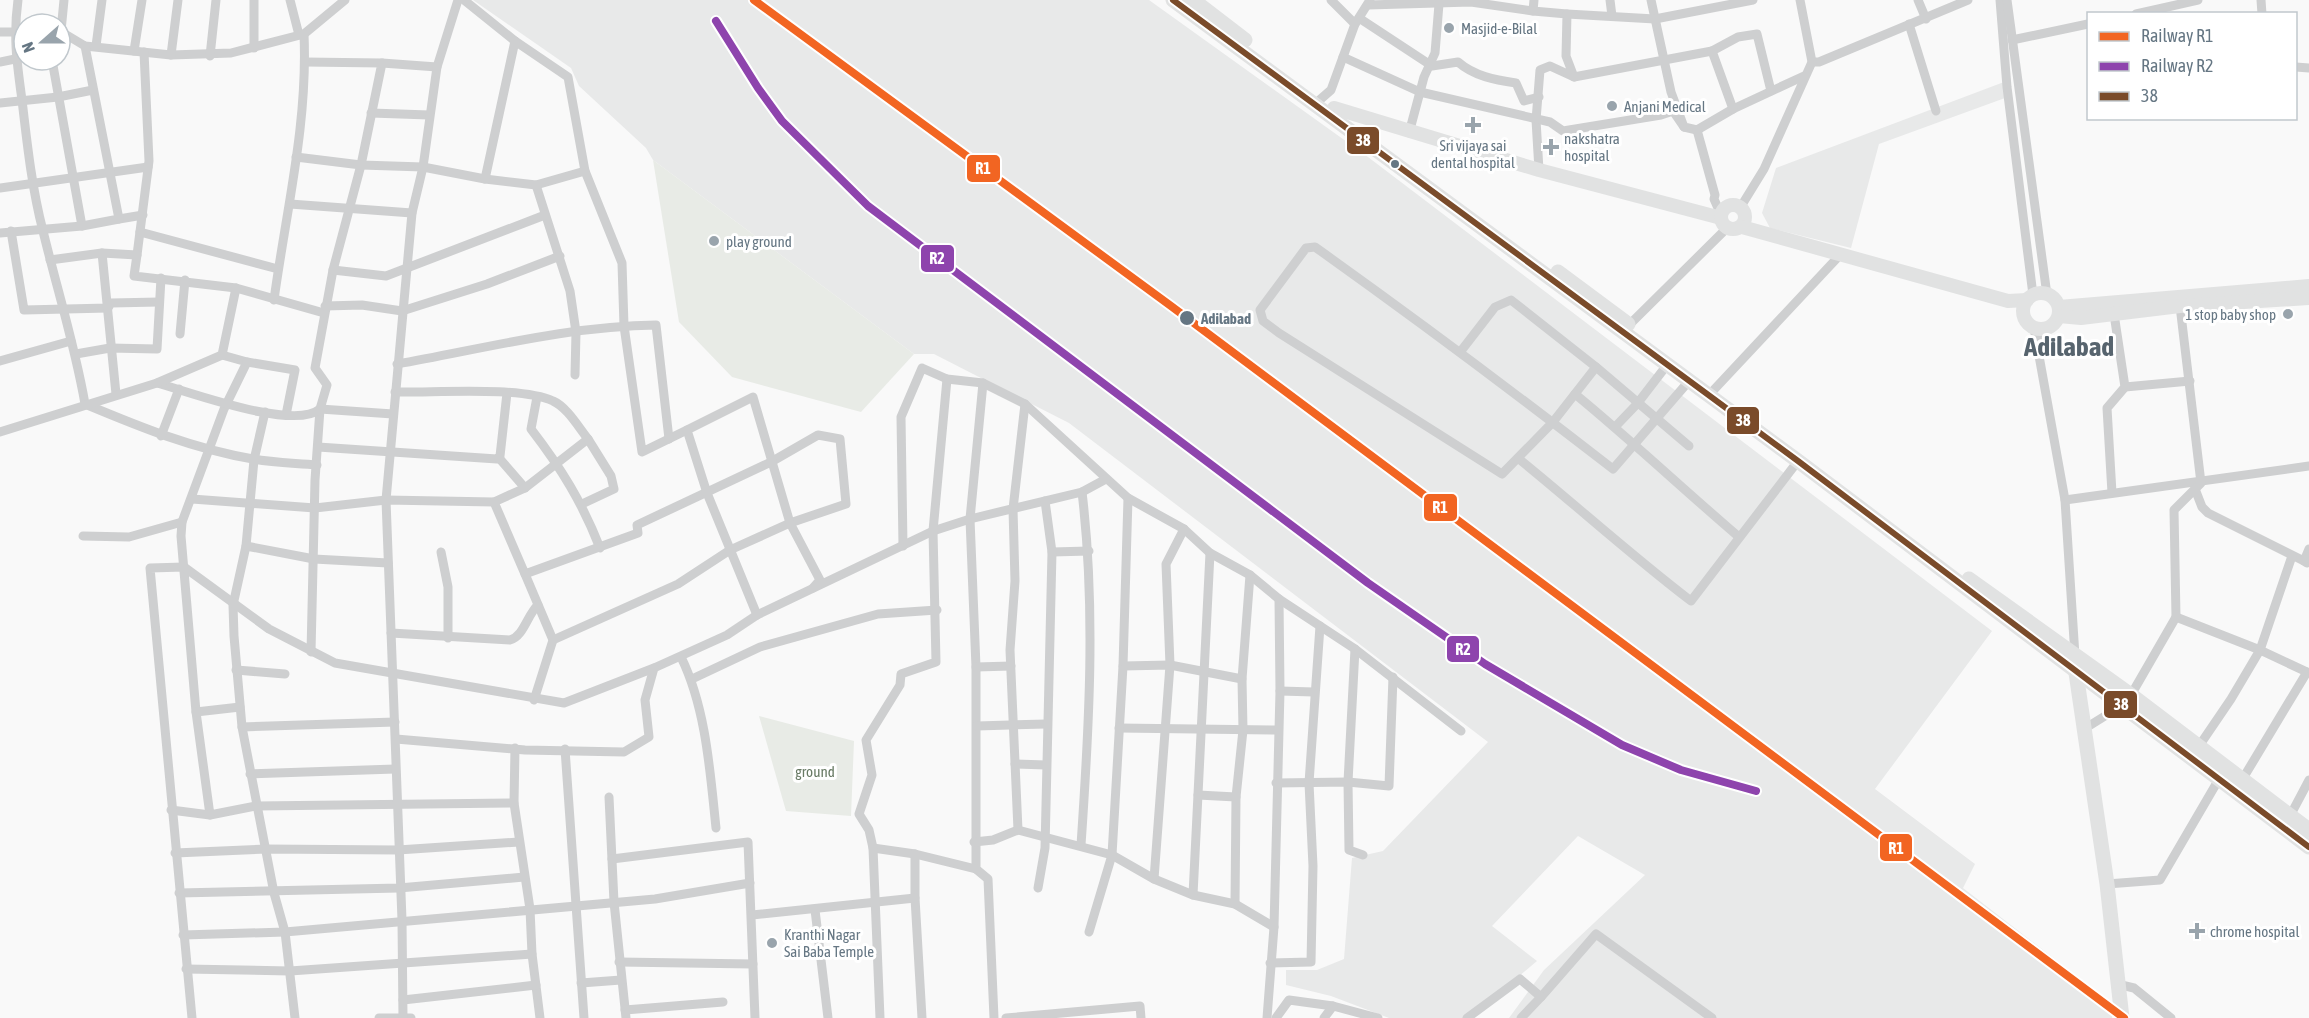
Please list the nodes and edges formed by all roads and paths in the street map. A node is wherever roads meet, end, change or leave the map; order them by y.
1 (102, 0) edge
2 (142, 0) edge
3 (178, 0) edge
4 (216, 0) edge
5 (254, 0) edge
6 (290, 0) edge
7 (345, 0) edge
8 (458, 0) edge
9 (464, 0) edge
10 (1173, 0) edge
11 (1192, 0) edge
12 (1331, 0) edge
13 (1534, 0) edge
14 (1610, 0) edge
15 (1651, 0) edge
16 (1753, 0) edge
17 (1800, 0) edge
18 (1918, 0) edge
19 (1968, 0) edge
20 (2000, 0) edge
21 (2007, 0) edge
22 (2198, 0) edge
23 (1471, 1) edge
24 (2186, 1) edge
25 (1369, 2) edge
26 (1439, 4) junction
27 (2167, 10) edge
28 (1533, 12) junction
29 (2152, 12) edge
30 (1567, 14) junction
31 (1612, 16) junction
32 (1656, 19) junction
33 (1926, 19) junction
34 (1357, 21) junction
35 (1909, 24) junction
36 (2087, 24) edge
37 (301, 34) junction
38 (72, 38) edge
39 (515, 40) junction
40 (2012, 40) junction
41 (85, 46) junction
42 (96, 46) junction
43 (254, 48) junction
44 (1712, 51) junction
45 (139, 52) junction
46 (171, 54) junction
47 (210, 56) junction
48 (1343, 57) junction
49 (1665, 60) junction
50 (305, 62) junction
51 (1812, 62) junction
52 (382, 63) junction
53 (1432, 66) junction
54 (437, 67) junction
55 (17, 72) edge
56 (54, 72) edge
57 (1804, 76) junction
58 (1574, 77) junction
59 (93, 90) junction
60 (1771, 91) junction
61 (1420, 92) junction
62 (58, 97) junction
63 (1539, 97) junction
64 (22, 100) junction
65 (1318, 101) junction
66 (0, 103) edge
67 (1334, 108) junction
68 (1733, 109) junction
69 (1936, 111) dead end
70 (371, 113) junction
71 (429, 115) junction
72 (1536, 120) junction
73 (1684, 127) junction
74 (1697, 130) junction
75 (1409, 133) junction
76 (296, 157) junction
77 (361, 165) junction
78 (148, 167) junction
79 (423, 167) junction
80 (1539, 170) junction
81 (585, 171) junction
82 (111, 173) junction
83 (72, 179) junction
84 (485, 179) junction
85 (34, 181) junction
86 (536, 185) junction
87 (0, 188) edge
88 (290, 204) junction
89 (1740, 208) junction
90 (348, 209) junction
91 (412, 213) junction
92 (142, 214) junction
93 (545, 215) junction
94 (119, 219) junction
95 (1723, 220) junction
96 (82, 226) junction
97 (1742, 226) junction
98 (42, 229) junction
99 (11, 231) junction
100 (140, 232) junction
101 (0, 233) edge
102 (102, 253) junction
103 (137, 255) junction
104 (1840, 255) junction
105 (560, 256) junction
106 (50, 260) junction
107 (278, 269) junction
108 (333, 270) junction
109 (405, 271) junction
110 (161, 278) junction
111 (185, 280) junction
112 (2309, 286) edge
113 (236, 288) junction
114 (2036, 296) junction
115 (2309, 298) edge
116 (274, 300) junction
117 (2008, 301) junction
118 (159, 302) junction
119 (2180, 306) junction
120 (62, 308) junction
121 (108, 308) junction
122 (324, 310) junction
123 (402, 310) junction
124 (2059, 312) junction
125 (2114, 314) junction
126 (2023, 315) junction
127 (624, 326) junction
128 (1626, 328) junction
129 (2040, 329) junction
130 (576, 332) junction
131 (180, 334) dead end
132 (71, 341) junction
133 (110, 348) junction
134 (1461, 351) junction
135 (76, 354) junction
136 (222, 355) junction
137 (0, 361) edge
138 (247, 362) junction
139 (397, 364) junction
140 (1667, 365) junction
141 (1596, 367) junction
142 (575, 375) dead end
143 (947, 379) junction
144 (1689, 381) junction
145 (2190, 381) junction
146 (157, 383) junction
147 (983, 383) junction
148 (2125, 387) junction
149 (179, 389) junction
150 (395, 392) junction
151 (1712, 392) junction
152 (507, 393) junction
153 (116, 394) junction
154 (1575, 394) junction
155 (537, 397) junction
156 (85, 404) junction
157 (227, 404) junction
158 (1637, 404) junction
159 (1025, 405) junction
160 (320, 409) junction
161 (265, 412) junction
162 (393, 414) junction
163 (286, 416) junction
164 (1657, 419) junction
165 (1553, 422) junction
166 (1615, 427) junction
167 (687, 430) junction
168 (0, 432) edge
169 (161, 436) junction
170 (588, 439) junction
171 (669, 439) junction
172 (1636, 444) junction
173 (1689, 446) dead end
174 (318, 447) junction
175 (210, 450) junction
176 (390, 452) junction
177 (499, 458) junction
178 (1519, 459) junction
179 (254, 460) junction
180 (1798, 461) junction
181 (771, 462) junction
182 (558, 463) junction
183 (317, 465) junction
184 (2309, 466) edge
185 (1106, 479) junction
186 (2198, 486) junction
187 (525, 488) junction
188 (1082, 492) junction
189 (707, 493) junction
190 (2112, 493) junction
191 (1128, 498) junction
192 (192, 499) junction
193 (386, 500) junction
194 (2064, 500) junction
195 (1045, 501) junction
196 (494, 502) junction
197 (582, 504) junction
198 (248, 505) junction
199 (315, 508) junction
200 (1013, 509) junction
201 (970, 519) junction
202 (182, 522) junction
203 (790, 523) junction
204 (1184, 529) junction
205 (933, 531) junction
206 (83, 536) dead end
207 (1739, 537) junction
208 (246, 546) junction
209 (903, 546) junction
210 (600, 548) junction
211 (2309, 549) edge
212 (730, 550) junction
213 (1089, 551) junction
214 (441, 552) dead end
215 (1052, 552) junction
216 (1210, 553) junction
217 (2292, 556) junction
218 (314, 559) junction
219 (388, 563) junction
220 (2306, 563) edge
221 (184, 567) junction
222 (525, 574) junction
223 (1250, 575) junction
224 (810, 592) junction
225 (1279, 600) junction
226 (234, 605) junction
227 (538, 605) junction
228 (937, 610) junction
229 (757, 615) junction
230 (2176, 618) junction
231 (1320, 626) junction
232 (390, 633) junction
233 (448, 638) junction
234 (553, 640) junction
235 (1355, 649) junction
236 (2260, 650) junction
237 (311, 652) junction
238 (2075, 656) junction
239 (681, 657) junction
240 (1170, 665) junction
241 (1011, 666) junction
242 (1123, 666) junction
243 (976, 667) junction
244 (654, 668) junction
245 (236, 670) junction
246 (1204, 671) junction
247 (2308, 673) edge
248 (285, 674) dead end
249 (392, 674) junction
250 (2076, 674) junction
251 (1393, 677) junction
252 (1242, 678) junction
253 (692, 679) junction
254 (1280, 691) junction
255 (1314, 692) junction
256 (534, 700) junction
257 (2126, 701) junction
258 (240, 707) junction
259 (196, 712) junction
260 (395, 722) junction
261 (1046, 724) junction
262 (1014, 725) junction
263 (977, 726) junction
264 (243, 727) junction
265 (1119, 728) junction
266 (1164, 729) junction
267 (2084, 729) junction
268 (1201, 730) junction
269 (1243, 730) junction
270 (1278, 730) junction
271 (1461, 731) dead end
272 (396, 739) junction
273 (515, 748) junction
274 (565, 749) junction
275 (2194, 751) junction
276 (1015, 764) junction
277 (1046, 765) junction
278 (395, 769) junction
279 (250, 774) junction
280 (2220, 779) junction
281 (2242, 780) junction
282 (2309, 780) edge
283 (1348, 782) junction
284 (1276, 783) junction
285 (1310, 783) junction
286 (1198, 795) junction
287 (609, 796) dead end
288 (1236, 797) junction
289 (2304, 801) edge
290 (514, 803) junction
291 (397, 804) junction
292 (256, 806) junction
293 (171, 810) junction
294 (210, 815) junction
295 (2290, 816) junction
296 (716, 828) dead end
297 (1018, 830) junction
298 (2309, 830) edge
299 (1045, 838) junction
300 (519, 842) junction
301 (974, 842) junction
302 (1081, 845) junction
303 (2309, 847) edge
304 (873, 848) junction
305 (266, 849) junction
306 (398, 850) junction
307 (175, 853) junction
308 (915, 854) junction
309 (1112, 855) junction
310 (1363, 855) dead end
311 (612, 859) junction
312 (976, 868) junction
313 (524, 877) junction
314 (1154, 879) junction
315 (750, 883) junction
316 (2107, 884) junction
317 (399, 888) junction
318 (1038, 888) dead end
319 (274, 892) junction
320 (179, 893) junction
321 (1193, 895) junction
322 (915, 898) junction
323 (614, 902) junction
324 (875, 903) junction
325 (1234, 904) junction
326 (575, 905) junction
327 (530, 909) junction
328 (815, 910) junction
329 (752, 915) junction
330 (402, 920) junction
331 (1274, 927) junction
332 (285, 932) junction
333 (1089, 932) dead end
334 (183, 935) junction
335 (532, 954) junction
336 (619, 962) junction
337 (400, 963) junction
338 (1270, 963) junction
339 (753, 964) junction
340 (186, 969) junction
341 (290, 971) junction
342 (621, 980) junction
343 (581, 983) junction
344 (2117, 984) junction
345 (536, 986) junction
346 (1541, 997) junction
347 (403, 1000) junction
348 (723, 1002) dead end
349 (1333, 1006) junction
350 (626, 1014) edge
351 (406, 1017) edge
352 (1365, 1017) edge
353 (192, 1018) edge
354 (295, 1018) edge
355 (379, 1018) edge
356 (540, 1018) edge
357 (584, 1018) edge
358 (755, 1018) edge
359 (828, 1018) edge
360 (880, 1018) edge
361 (922, 1018) edge
362 (994, 1018) edge
363 (1006, 1018) edge
364 (1141, 1018) edge
365 (1267, 1018) edge
366 (1276, 1018) edge
367 (1324, 1018) edge
368 (1377, 1018) edge
369 (1467, 1018) edge
370 (1521, 1018) edge
371 (1712, 1018) edge
372 (2122, 1018) edge
373 (2171, 1018) edge

1 - 42 street
2 - 45 street
3 - 46 street
4 - 47 street
5 - 43 street
6 - 37 street
7 - 37 street
8 - 54 street
9 - 39 street
10 - 65 main road
11 - 65 main road
12 - 34 street
13 - 28 street
14 - 31 street
15 - 32 street
16 - 32 street
17 - 51 street
18 - 33 street
19 - 33 street
20 - 114 street
21 - 40 street
22 - 24 street
23 - 26 street
23 - 28 street
24 - 27 street
25 - 26 street
25 - 34 street
26 - 53 street
27 - 29 street
28 - 30 street
30 - 31 street
30 - 58 street
31 - 32 street
32 - 49 street
33 - 35 street
34 - 48 street
34 - 53 street
35 - 51 street
35 - 69 street
36 - 40 street
37 - 43 street
37 - 50 street
38 - 41 street
39 - 81 street
39 - 84 street
40 - 114 street
41 - 42 street
41 - 59 street
42 - 45 street
43 - 47 street
44 - 49 street
44 - 60 street
44 - 68 street
45 - 46 street
45 - 78 street
46 - 47 street
48 - 61 street
48 - 65 street
49 - 58 street
49 - 73 street
50 - 52 street
50 - 76 street
51 - 57 street
52 - 54 street
52 - 70 street
53 - 61 street
53 - 63 street
54 - 71 street
55 - 64 street
56 - 62 street
57 - 60 street
57 - 89 street
58 - 63 street
59 - 62 street
59 - 82 street
60 - 68 street
61 - 72 street
61 - 75 street
62 - 64 street
62 - 83 street
63 - 72 street
64 - 66 street
64 - 85 street
65 - 67 main road
65 - 128 main road
67 - 75 main road
67 - 128 main road
68 - 74 street
70 - 71 street
70 - 77 street
71 - 79 street
72 - 73 street
72 - 80 street
73 - 74 street
74 - 95 street
75 - 80 main road
76 - 77 street
76 - 88 street
77 - 79 street
77 - 90 street
78 - 82 street
78 - 92 street
79 - 84 street
79 - 91 street
80 - 95 main road
81 - 86 street
81 - 127 street
82 - 83 street
82 - 94 street
83 - 85 street
83 - 96 street
84 - 86 street
85 - 87 street
85 - 98 street
86 - 93 street
88 - 90 street
88 - 107 street
89 - 95 main road
89 - 97 main road
90 - 91 street
90 - 108 street
91 - 109 street
92 - 94 street
92 - 100 street
93 - 105 street
93 - 109 street
94 - 96 street
95 - 97 main road
95 - 128 street
96 - 98 street
97 - 104 main road
98 - 99 street
98 - 106 street
99 - 101 street
99 - 120 street
100 - 103 street
100 - 107 street
102 - 103 street
102 - 106 street
102 - 121 street
103 - 110 street
104 - 117 main road
104 - 151 street
105 - 123 street
105 - 130 street
106 - 120 street
107 - 116 street
108 - 109 street
108 - 122 street
109 - 123 street
110 - 111 street
110 - 118 street
111 - 113 street
111 - 131 street
112 - 124 main road
113 - 116 street
113 - 136 street
114 - 117 main road
114 - 124 main road
114 - 126 main road
115 - 119 main road
116 - 122 street
117 - 126 main road
118 - 121 street
118 - 133 street
119 - 125 main road
119 - 145 street
120 - 121 street
120 - 132 street
121 - 133 street
122 - 123 street
122 - 160 street
123 - 139 street
124 - 125 main road
124 - 129 main road
125 - 148 street
126 - 129 main road
127 - 130 street
127 - 171 street
127 - 171 street
128 - 140 main road
128 - 151 main road
129 - 194 street
130 - 139 street
130 - 142 street
132 - 135 street
132 - 137 street
133 - 135 street
133 - 153 street
134 - 141 street
134 - 165 street
134 - 178 street
135 - 156 street
136 - 138 street
136 - 146 street
138 - 157 street
138 - 163 street
139 - 150 street
140 - 144 main road
140 - 158 street
141 - 154 street
141 - 158 street
143 - 147 street
143 - 205 street
143 - 209 street
144 - 151 main road
144 - 164 street
145 - 148 street
145 - 186 street
146 - 149 street
146 - 153 street
147 - 159 street
147 - 201 street
148 - 190 street
149 - 157 street
149 - 169 street
150 - 152 street
150 - 162 street
151 - 180 main road
151 - 238 main road
152 - 155 street
152 - 177 street
153 - 156 street
154 - 165 street
154 - 166 street
155 - 170 street
155 - 182 street
156 - 168 street
156 - 169 street
157 - 161 street
157 - 175 street
158 - 164 street
158 - 166 street
159 - 185 street
159 - 200 street
160 - 162 street
160 - 163 street
160 - 174 street
161 - 163 street
161 - 179 street
162 - 176 street
164 - 172 street
164 - 173 street
165 - 172 street
165 - 178 street
166 - 172 street
167 - 171 street
167 - 181 street
167 - 189 street
169 - 175 street
170 - 182 street
170 - 197 street
172 - 207 street
174 - 176 street
174 - 183 street
175 - 179 street
175 - 192 street
176 - 177 street
176 - 193 street
177 - 187 street
178 - 207 street
179 - 183 street
179 - 198 street
180 - 207 street
180 - 250 main road
181 - 189 street
181 - 203 street
181 - 203 street
182 - 187 street
182 - 197 street
183 - 199 street
184 - 186 street
185 - 188 street
185 - 191 street
186 - 190 street
186 - 217 street
186 - 230 street
187 - 196 street
188 - 195 street
188 - 213 street
189 - 210 street
189 - 212 street
190 - 194 street
191 - 204 street
191 - 242 street
192 - 198 street
192 - 202 street
193 - 196 street
193 - 199 street
193 - 219 street
194 - 238 street
195 - 200 street
195 - 215 street
196 - 222 street
197 - 210 street
198 - 199 street
198 - 208 street
199 - 218 street
200 - 201 street
200 - 241 street
201 - 205 street
201 - 243 street
202 - 206 street
202 - 221 street
203 - 212 street
203 - 224 street
204 - 216 street
204 - 240 street
205 - 209 street
205 - 228 street
208 - 218 street
208 - 226 street
209 - 224 street
210 - 222 street
211 - 220 street
212 - 229 street
212 - 234 street
213 - 215 street
213 - 302 street
214 - 233 street
215 - 261 street
216 - 223 street
216 - 246 street
217 - 220 street
217 - 236 street
218 - 219 street
218 - 237 street
219 - 232 street
221 - 226 street
221 - 259 street
221 - 293 street
222 - 227 street
223 - 225 street
223 - 252 street
224 - 229 street
225 - 231 street
225 - 254 street
226 - 237 street
226 - 245 street
227 - 233 street
227 - 234 street
228 - 253 street
228 - 304 street
229 - 239 street
230 - 236 street
230 - 257 street
231 - 235 street
231 - 255 street
232 - 233 street
232 - 249 street
234 - 256 street
235 - 251 street
235 - 283 street
236 - 247 street
236 - 275 street
237 - 249 street
238 - 250 street
238 - 257 main road
239 - 244 street
239 - 253 street
240 - 242 street
240 - 246 street
240 - 266 street
241 - 243 street
241 - 262 street
242 - 265 street
243 - 263 street
244 - 256 street
244 - 274 street
245 - 248 street
245 - 258 street
246 - 252 street
246 - 268 street
247 - 281 street
249 - 256 street
249 - 260 street
250 - 257 main road
250 - 267 main road
251 - 271 street
251 - 283 street
252 - 269 street
253 - 296 street
254 - 255 street
254 - 270 street
255 - 285 street
257 - 267 street
257 - 275 main road
258 - 259 street
258 - 264 street
259 - 294 street
260 - 264 street
260 - 272 street
261 - 262 street
261 - 277 street
262 - 263 street
262 - 276 street
263 - 301 street
264 - 279 street
265 - 266 street
265 - 309 street
266 - 268 street
266 - 314 street
267 - 316 main road
268 - 269 street
268 - 286 street
269 - 270 street
269 - 288 street
270 - 284 street
272 - 273 street
272 - 278 street
273 - 274 street
273 - 290 street
274 - 326 street
275 - 280 main road
275 - 281 main road
276 - 277 street
276 - 297 street
277 - 299 street
278 - 279 street
278 - 291 street
279 - 292 street
280 - 303 main road
280 - 316 street
281 - 295 main road
282 - 289 street
283 - 285 street
283 - 310 street
284 - 285 street
284 - 331 street
285 - 338 street
286 - 288 street
286 - 321 street
287 - 311 street
288 - 325 street
289 - 295 street
290 - 291 street
290 - 300 street
291 - 292 street
291 - 306 street
292 - 294 street
292 - 305 street
293 - 294 street
293 - 307 street
295 - 298 main road
297 - 299 street
297 - 301 street
299 - 302 street
299 - 318 street
300 - 306 street
300 - 313 street
301 - 312 street
302 - 309 street
304 - 308 street
304 - 324 street
305 - 306 street
305 - 307 street
305 - 319 street
306 - 317 street
307 - 320 street
308 - 312 street
308 - 322 street
309 - 314 street
309 - 333 street
311 - 315 street
311 - 323 street
312 - 362 street
313 - 317 street
313 - 327 street
314 - 321 street
315 - 323 street
315 - 329 street
316 - 344 main road
317 - 319 street
317 - 330 street
319 - 320 street
319 - 332 street
320 - 334 street
321 - 325 street
322 - 324 street
322 - 361 street
323 - 326 street
323 - 336 street
324 - 328 street
324 - 360 street
325 - 331 street
326 - 327 street
326 - 343 street
327 - 330 street
327 - 335 street
328 - 329 street
328 - 359 street
329 - 339 street
330 - 332 street
330 - 337 street
331 - 338 street
332 - 334 street
332 - 341 street
334 - 340 street
335 - 337 street
335 - 345 street
336 - 339 street
336 - 342 street
337 - 341 street
337 - 347 street
338 - 365 street
339 - 358 street
340 - 341 street
340 - 353 street
341 - 354 street
342 - 343 street
342 - 350 street
343 - 357 street
344 - 372 main road
344 - 373 street
345 - 347 street
345 - 356 street
346 - 369 street
346 - 370 street
346 - 371 street
347 - 351 street
348 - 350 street
349 - 352 street
349 - 366 street
349 - 367 street
351 - 355 street
352 - 368 street
363 - 364 street

